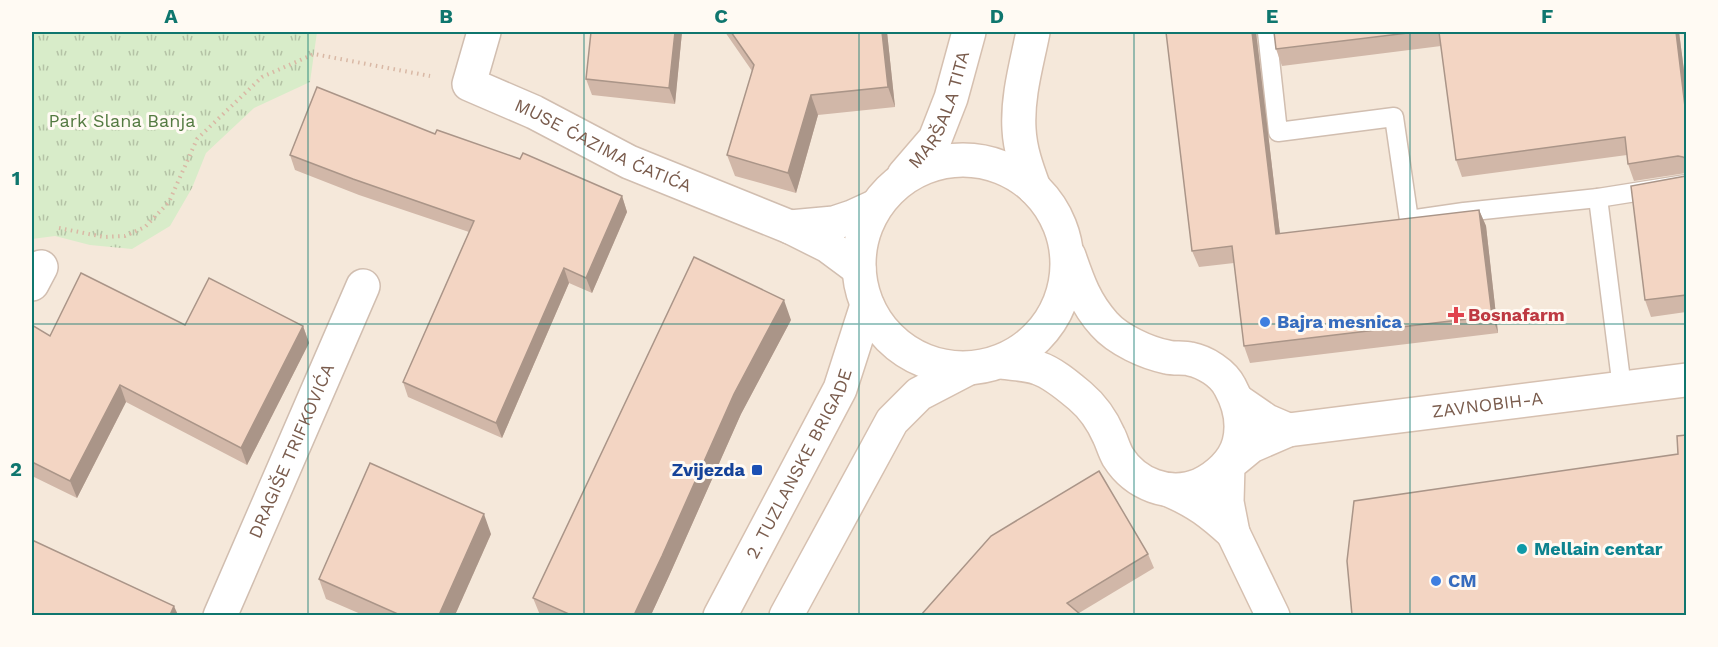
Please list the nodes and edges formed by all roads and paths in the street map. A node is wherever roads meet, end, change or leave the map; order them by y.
1 (484, 32) edge
2 (969, 32) edge
3 (1033, 32) edge
4 (1267, 32) edge
5 (469, 84) junction
6 (899, 181) junction
7 (1686, 184) edge
8 (1034, 188) junction
9 (1598, 198) junction
10 (876, 206) junction
11 (52, 227) dead end
12 (790, 227) junction
13 (1066, 244) junction
14 (859, 269) junction
15 (363, 286) dead end
16 (867, 305) junction
17 (1002, 362) junction
18 (967, 369) junction
19 (1686, 380) edge
20 (1622, 387) junction
21 (1238, 401) junction
22 (1288, 430) junction
23 (1228, 465) junction
24 (1169, 490) junction
25 (1233, 533) junction
26 (220, 615) edge
27 (720, 615) edge
28 (786, 615) edge
29 (1273, 615) edge

1 - 5 street
2 - 6 street, MARŠALA TITA
3 - 8 street
4 - 9 lane
5 - 11 path
5 - 12 street, MUSE ĆAZIMA ĆATIĆA
6 - 8 street
6 - 10 street
7 - 9 lane
8 - 13 street
9 - 20 lane
10 - 12 street
10 - 14 street
12 - 14 street, MUSE ĆAZIMA ĆATIĆA
13 - 17 street
13 - 21 street
14 - 16 street
15 - 26 street, DRAGIŠE TRIFKOVIĆA
16 - 18 street
16 - 27 street, 2. TUZLANSKE BRIGADE
17 - 18 street
17 - 24 street
18 - 28 street
19 - 20 street, ZAVNOBIH-A
20 - 22 street, ZAVNOBIH-A
21 - 22 street
21 - 23 street
22 - 23 street, ZAVNOBIH-A
23 - 24 street, ZAVNOBIH-A
23 - 25 street
24 - 25 street
25 - 29 street

